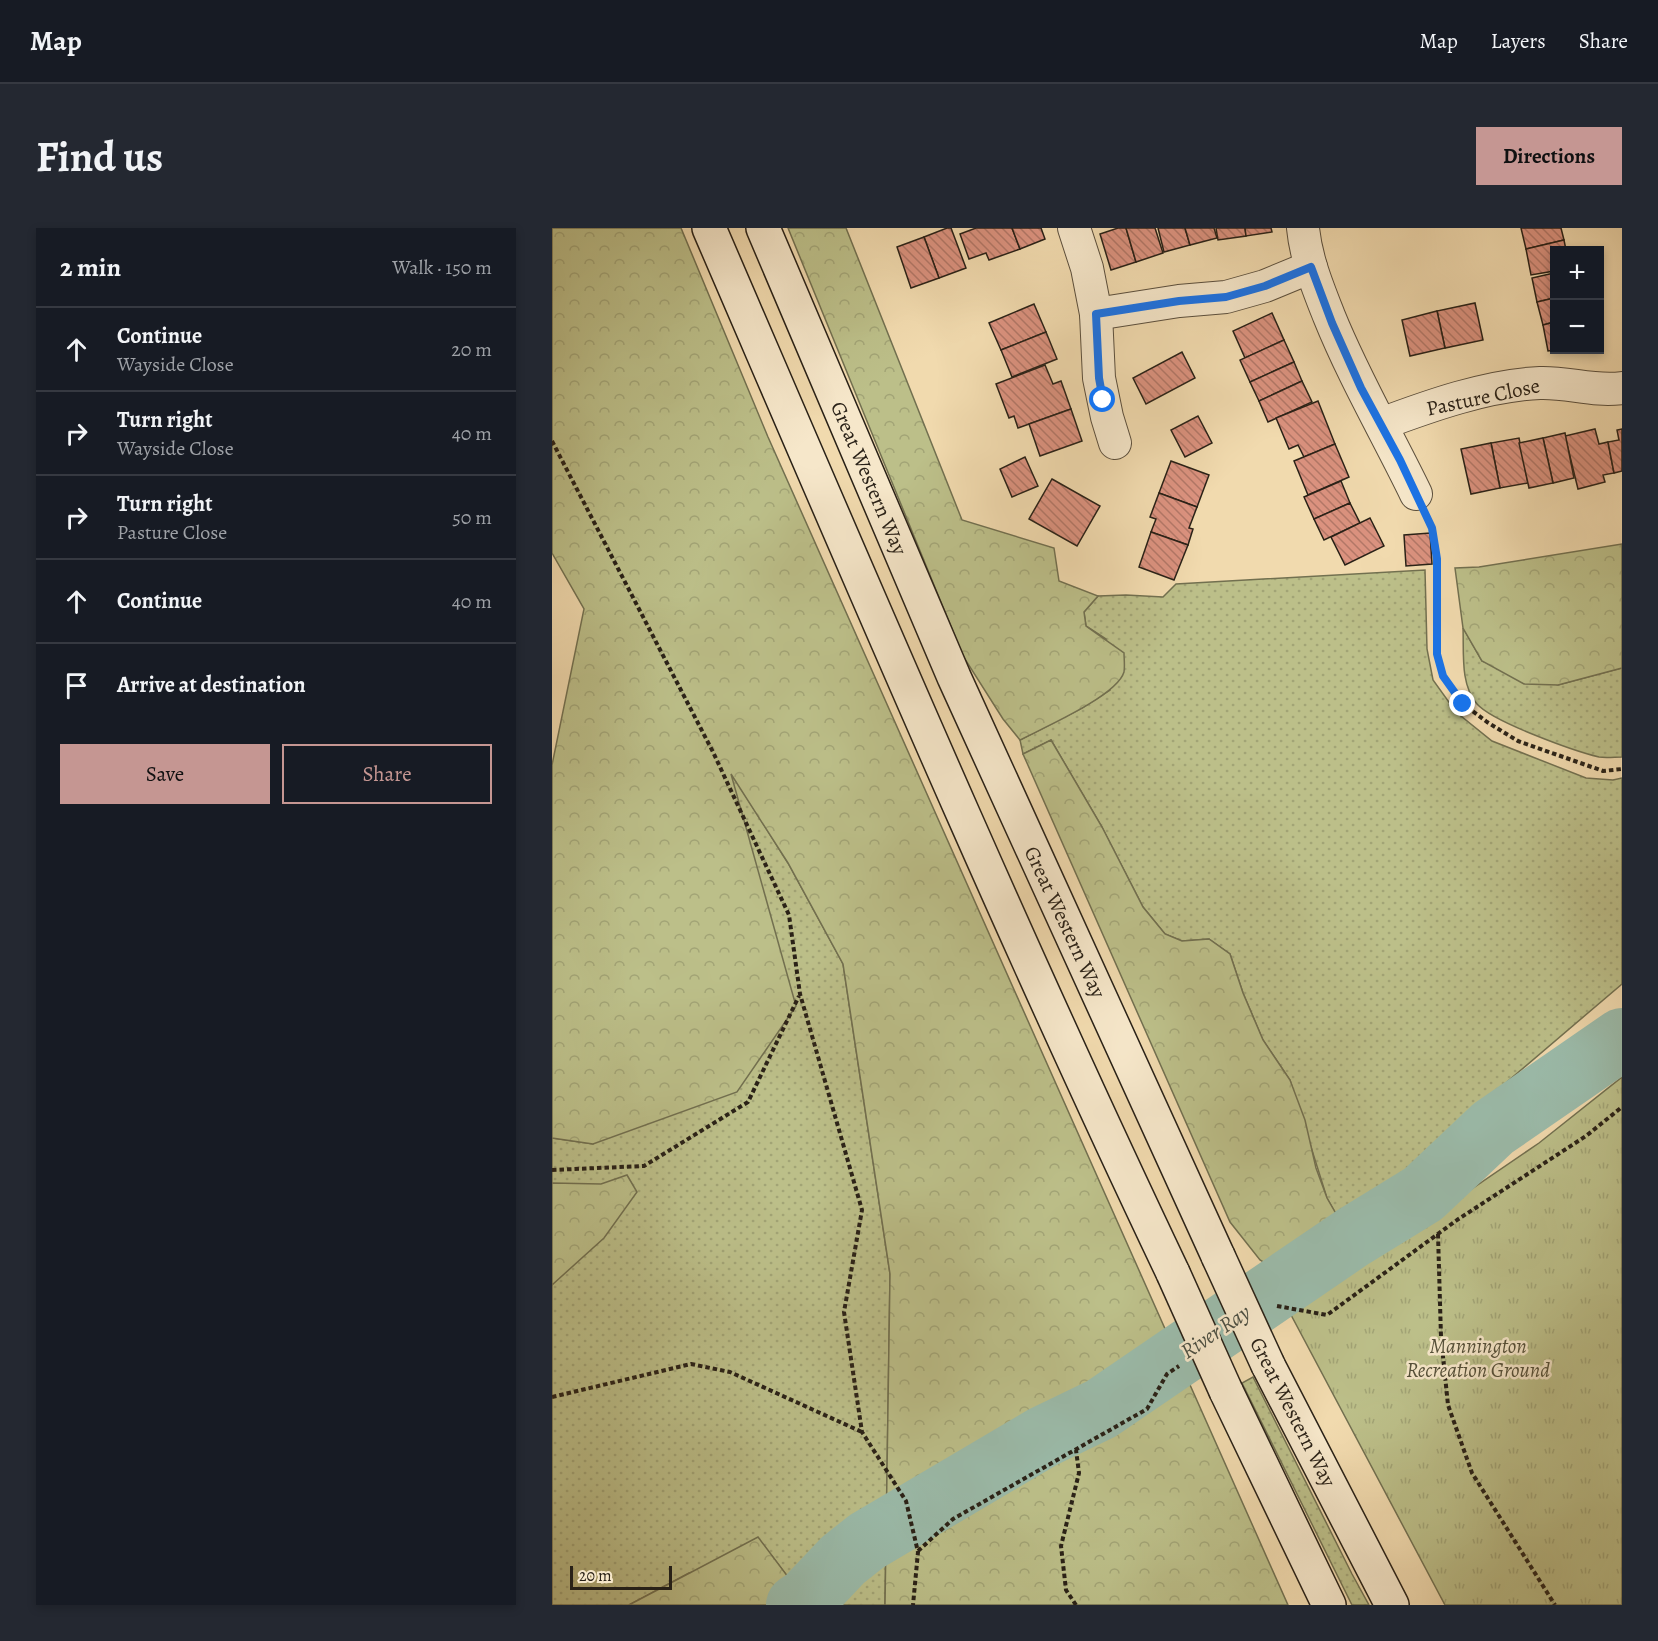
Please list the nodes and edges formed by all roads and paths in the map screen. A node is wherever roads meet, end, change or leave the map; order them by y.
1 (709, 228) edge
2 (763, 228) edge
3 (1074, 228) edge
4 (1303, 228) edge
5 (1311, 267) junction
6 (1096, 314) junction
7 (1622, 388) edge
8 (1381, 424) junction
9 (552, 441) edge
10 (1115, 443) dead end
11 (1416, 494) joint
12 (1622, 769) edge
13 (800, 994) junction
14 (1622, 1107) edge
15 (552, 1170) edge
16 (1438, 1234) junction
17 (1275, 1306) dead end
18 (1167, 1374) dead end
19 (552, 1398) edge
20 (862, 1432) junction
21 (1076, 1450) junction
22 (918, 1552) junction
23 (913, 1605) edge
24 (1076, 1605) edge
25 (1329, 1605) edge
26 (1392, 1605) edge
27 (1555, 1605) edge

1 - 25 main road, bridge
2 - 26 main road, Great Western Way, bridge
3 - 6 street
4 - 5 street
5 - 6 street
5 - 8 street
6 - 10 street
7 - 8 street, Pasture Close
8 - 11 street
9 - 13 path
11 - 12 path
13 - 15 path
13 - 20 path
14 - 16 path
16 - 17 path
16 - 27 path
18 - 21 path
19 - 20 path
20 - 22 path
21 - 22 path
21 - 24 path
22 - 23 path

